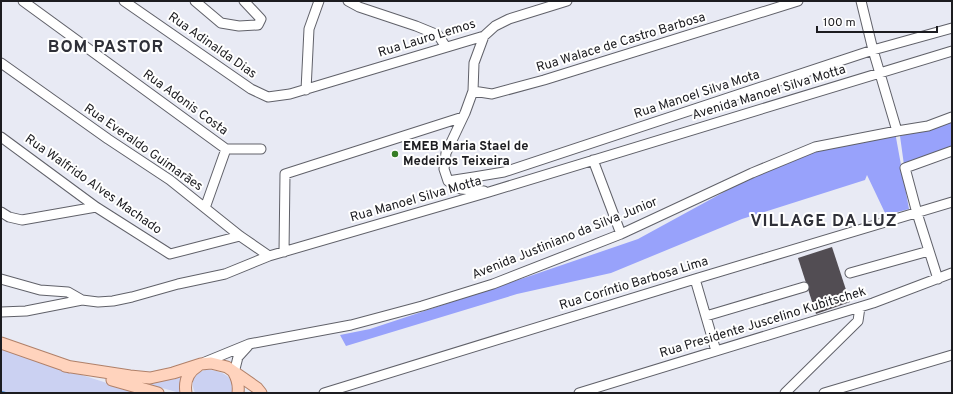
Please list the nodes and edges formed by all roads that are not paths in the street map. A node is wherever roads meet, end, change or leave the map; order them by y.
1 (23, 1) edge
2 (124, 1) edge
3 (195, 1) edge
4 (244, 1) edge
5 (319, 1) edge
6 (348, 1) edge
7 (567, 1) edge
8 (798, 1) edge
9 (861, 1) edge
10 (952, 28) edge
11 (484, 36) junction
12 (446, 47) junction
13 (873, 50) junction
14 (952, 50) edge
15 (1, 63) edge
16 (880, 72) junction
17 (306, 90) junction
18 (473, 91) junction
19 (290, 94) joint
20 (463, 117) junction
21 (952, 117) edge
22 (897, 131) junction
23 (1, 137) edge
24 (226, 149) junction
25 (261, 149) dead end
26 (952, 151) edge
27 (593, 160) junction
28 (448, 181) junction
29 (489, 192) junction
30 (952, 202) edge
31 (96, 207) junction
32 (205, 208) junction
33 (1, 212) edge
34 (917, 213) junction
35 (621, 234) junction
36 (240, 236) junction
37 (929, 251) junction
38 (284, 252) junction
39 (269, 256) junction
40 (850, 273) dead end
41 (952, 273) edge
42 (1, 278) edge
43 (696, 279) junction
44 (938, 279) junction
45 (804, 287) dead end
46 (82, 300) junction
47 (860, 307) junction
48 (1, 312) edge
49 (706, 316) junction
50 (1, 343) edge
51 (249, 344) junction
52 (716, 351) junction
53 (952, 355) edge
54 (201, 364) junction
55 (64, 366) junction
56 (234, 373) junction
57 (158, 393) edge
58 (186, 393) edge
59 (238, 393) edge
60 (261, 393) edge
61 (324, 393) edge
62 (579, 393) edge
63 (785, 393) edge
64 (824, 393) edge

1 - 24 street, Rua Adonis Costa
2 - 19 street, Rua Adinalda Dias
3 - 4 street
5 - 17 street
6 - 12 street
7 - 11 street, Rua Lauro Lemos
8 - 18 street, Rua Walace de Castro Barbosa
9 - 13 street
10 - 13 street, Rua Manoel Silva Mota
11 - 12 street, Rua Lauro Lemos
11 - 18 street
12 - 17 street, Rua Lauro Lemos
13 - 16 street
13 - 28 street, Rua Manoel Silva Mota
14 - 16 street, Avenida Manoel Silva Motta
15 - 32 street, Rua Everaldo Guimarães
16 - 22 street
16 - 27 street, Avenida Manoel Silva Motta
17 - 19 street, Rua Lauro Lemos
18 - 20 street
20 - 28 street
20 - 38 street
21 - 22 street, Avenida Justiniano da Silva Junior
22 - 35 street, Avenida Justiniano da Silva Junior
23 - 31 street, Rua Walfrido Alves Machado
24 - 25 street, Rua Adonis Costa
24 - 32 street
26 - 34 street
27 - 29 street, Rua Manoel Silva Motta
27 - 35 street
28 - 29 street
29 - 38 street, Rua Manoel Silva Motta
30 - 34 street, Rua Coríntio Barbosa Lima
31 - 33 street
31 - 36 street, Rua Walfrido Alves Machado
32 - 36 street, Rua Everaldo Guimarães
34 - 37 street
34 - 43 street, Rua Coríntio Barbosa Lima
35 - 51 street, Avenida Justiniano da Silva Junior
36 - 39 street, Rua Everaldo Guimarães
37 - 40 street
37 - 44 street
38 - 39 street, Rua Manoel Silva Motta
39 - 46 street, Rua Manoel Silva Motta
41 - 44 street, Rua Presidente Juscelino Kubitschek
42 - 46 street
43 - 49 street
43 - 61 street, Rua Coríntio Barbosa Lima
44 - 47 street, Rua Presidente Juscelino Kubitschek
45 - 49 street
46 - 48 street
47 - 52 street, Rua Presidente Juscelino Kubitschek
47 - 63 street
49 - 52 street
50 - 55 main road
51 - 54 street, Avenida Justiniano da Silva Junior
51 - 56 street
52 - 62 street, Rua Presidente Juscelino Kubitschek
53 - 64 street
54 - 55 main road
54 - 56 main road
54 - 58 main road
55 - 57 main road
56 - 59 main road
56 - 60 main road

